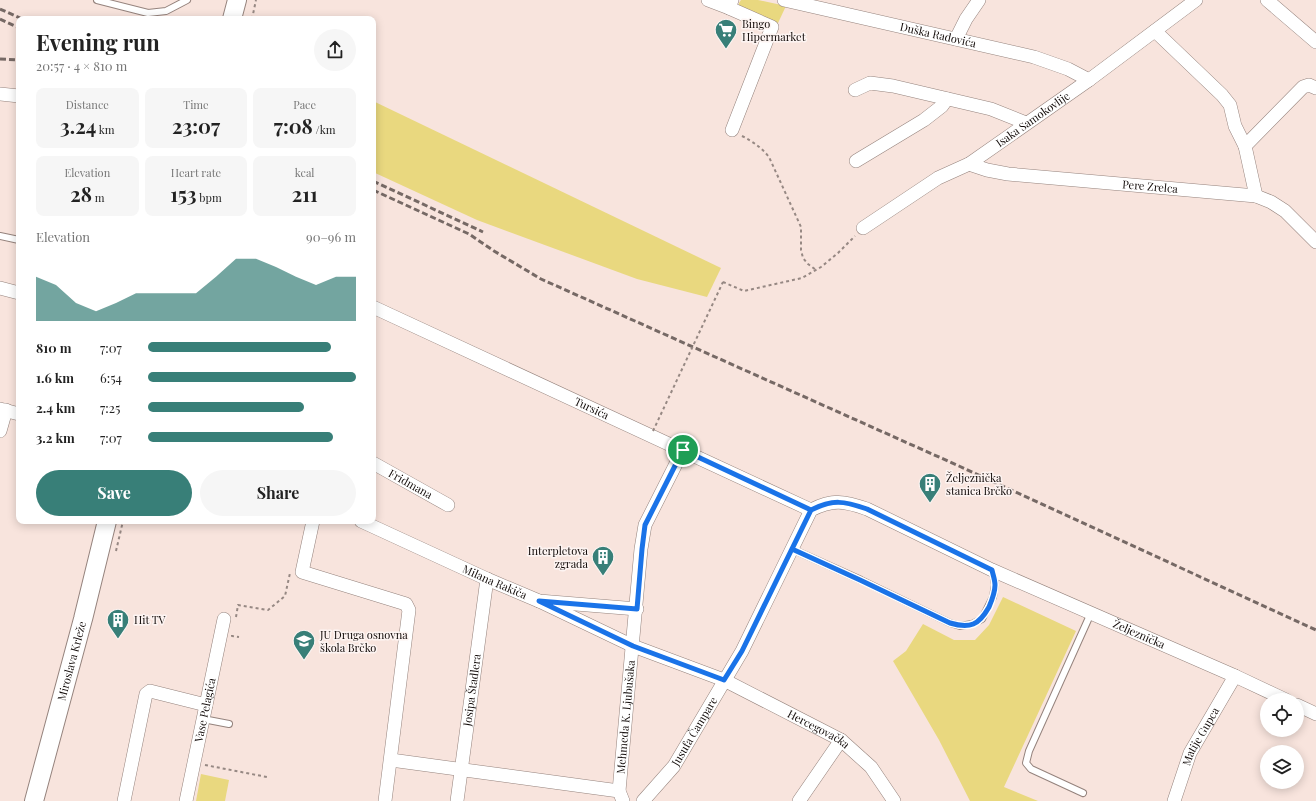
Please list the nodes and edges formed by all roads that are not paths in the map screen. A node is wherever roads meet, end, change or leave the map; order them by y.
1 (97, 0) edge
2 (187, 0) edge
3 (237, 0) edge
4 (708, 0) edge
5 (784, 0) edge
6 (979, 0) edge
7 (1196, 0) edge
8 (1267, 0) edge
9 (731, 4) edge
10 (233, 16) edge
11 (1156, 31) junction
12 (956, 39) junction
13 (1316, 42) edge
14 (1089, 80) junction
15 (1316, 88) edge
16 (855, 90) dead end
17 (0, 94) edge
18 (16, 96) edge
19 (948, 98) junction
20 (1026, 124) junction
21 (732, 130) road end
22 (1245, 146) junction
23 (856, 161) dead end
24 (969, 164) junction
25 (1256, 196) junction
26 (863, 228) road end
27 (0, 236) edge
28 (16, 239) edge
29 (1316, 242) edge
30 (0, 288) edge
31 (16, 292) edge
32 (376, 308) edge
33 (3, 409) edge
34 (16, 413) edge
35 (0, 431) edge
36 (683, 450) junction
37 (376, 465) edge
38 (448, 505) dead end
39 (811, 510) junction
40 (106, 524) edge
41 (312, 524) edge
42 (368, 524) edge
43 (792, 549) junction
44 (992, 570) junction
45 (487, 579) junction
46 (539, 601) junction
47 (637, 609) junction
48 (1091, 613) junction
49 (224, 619) road end
50 (633, 646) junction
51 (1235, 676) junction
52 (724, 680) junction
53 (1271, 693) edge
54 (206, 705) junction
55 (1304, 708) edge
56 (1316, 714) edge
57 (204, 720) junction
58 (229, 724) dead end
59 (841, 740) junction
60 (391, 760) junction
61 (461, 770) junction
62 (1083, 793) dead end
63 (621, 796) edge
64 (34, 801) edge
65 (124, 801) edge
66 (186, 801) edge
67 (385, 801) edge
68 (457, 801) edge
69 (643, 801) edge
70 (800, 801) edge
71 (894, 801) edge
72 (1174, 801) edge

1 - 2 lane
3 - 10 main road
4 - 9 street
5 - 12 street, Duška Radovića
6 - 12 street
7 - 11 street, Isaka Samokovlije
8 - 13 street
9 - 21 street
11 - 14 street, Isaka Samokovlije
11 - 22 street
12 - 14 street, Duška Radovića
14 - 20 street, Isaka Samokovlije
15 - 22 street
16 - 19 street
17 - 18 street
19 - 20 street
19 - 23 street
20 - 24 street, Isaka Samokovlije
22 - 25 street
24 - 25 street, Pere Zrelca
24 - 26 street, Isaka Samokovlije
25 - 29 street, Pere Zrelca
27 - 28 lane
30 - 31 street
32 - 36 street, Tursića
33 - 34 street
33 - 35 street
36 - 39 street, Tursića
36 - 47 street, Mehmeda K. Ljubušaka
37 - 38 street, Fridmana
39 - 43 street, Jusufa Čampare
39 - 44 street, Željeznička
40 - 64 main road, Miroslava Krleže
41 - 60 street
42 - 45 street, Milana Rakiča
43 - 44 lane
43 - 52 street, Jusufa Čampare
44 - 48 street, Željeznička
45 - 46 street, Milana Rakiča
45 - 61 street, Josipa Štadlera
46 - 47 street, Milana Rakiča
46 - 50 street, Hercegovačka
47 - 50 street, Mehmeda K. Ljubušaka
48 - 51 street, Željeznička
48 - 62 lane
49 - 54 street, Vase Pelagića
50 - 52 street, Hercegovačka
50 - 63 street, Mehmeda K. Ljubušaka
51 - 53 street, Željeznička
51 - 72 street, Matije Gupca
52 - 59 street, Hercegovačka
52 - 69 street, Jusufa Čampare
54 - 57 street, Vase Pelagića
54 - 65 street
55 - 56 street
57 - 58 lane
57 - 66 street, Vase Pelagića
59 - 70 street
59 - 71 street, Hercegovačka
60 - 61 street
60 - 67 street
61 - 63 street
61 - 68 street, Josipa Štadlera

